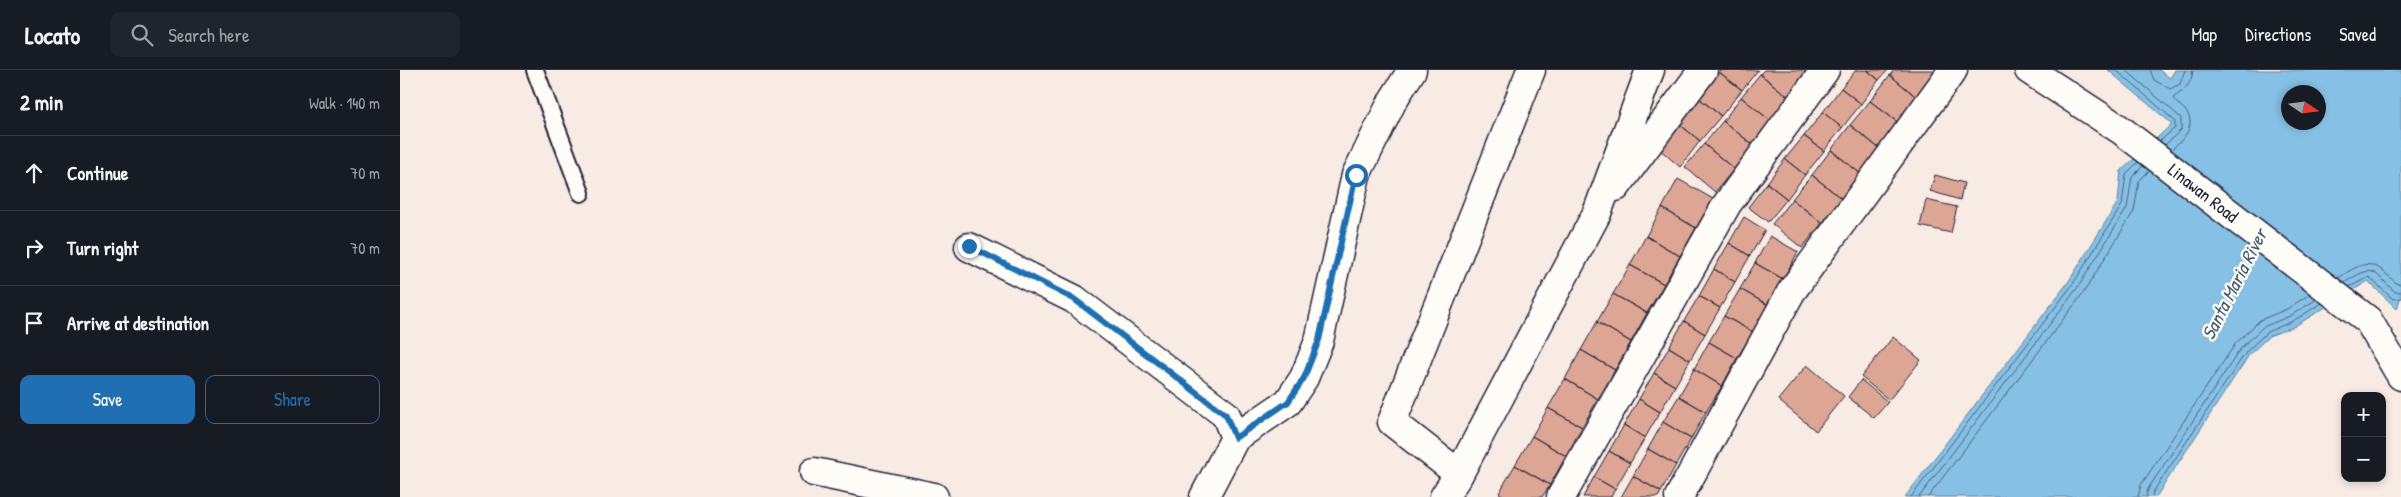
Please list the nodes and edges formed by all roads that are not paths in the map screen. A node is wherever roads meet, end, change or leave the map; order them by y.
1 (535, 70) edge
2 (1412, 70) edge
3 (1532, 70) edge
4 (1650, 70) edge
5 (1702, 70) edge
6 (1825, 70) edge
7 (1953, 70) edge
8 (2029, 70) edge
9 (581, 193) dead end
10 (1597, 213) junction
11 (969, 246) dead end
12 (2401, 376) edge
13 (1235, 438) junction
14 (814, 472) dead end
15 (1459, 474) junction
16 (934, 497) edge
17 (1204, 497) edge
18 (1444, 497) edge
19 (1562, 497) edge
20 (1679, 497) edge

1 - 9 lane
2 - 13 street
3 - 15 street
4 - 10 street
5 - 10 street
6 - 19 street
7 - 20 street
8 - 12 street, Linawan Road
10 - 15 street
11 - 13 street
13 - 17 street
14 - 16 street
15 - 18 street

